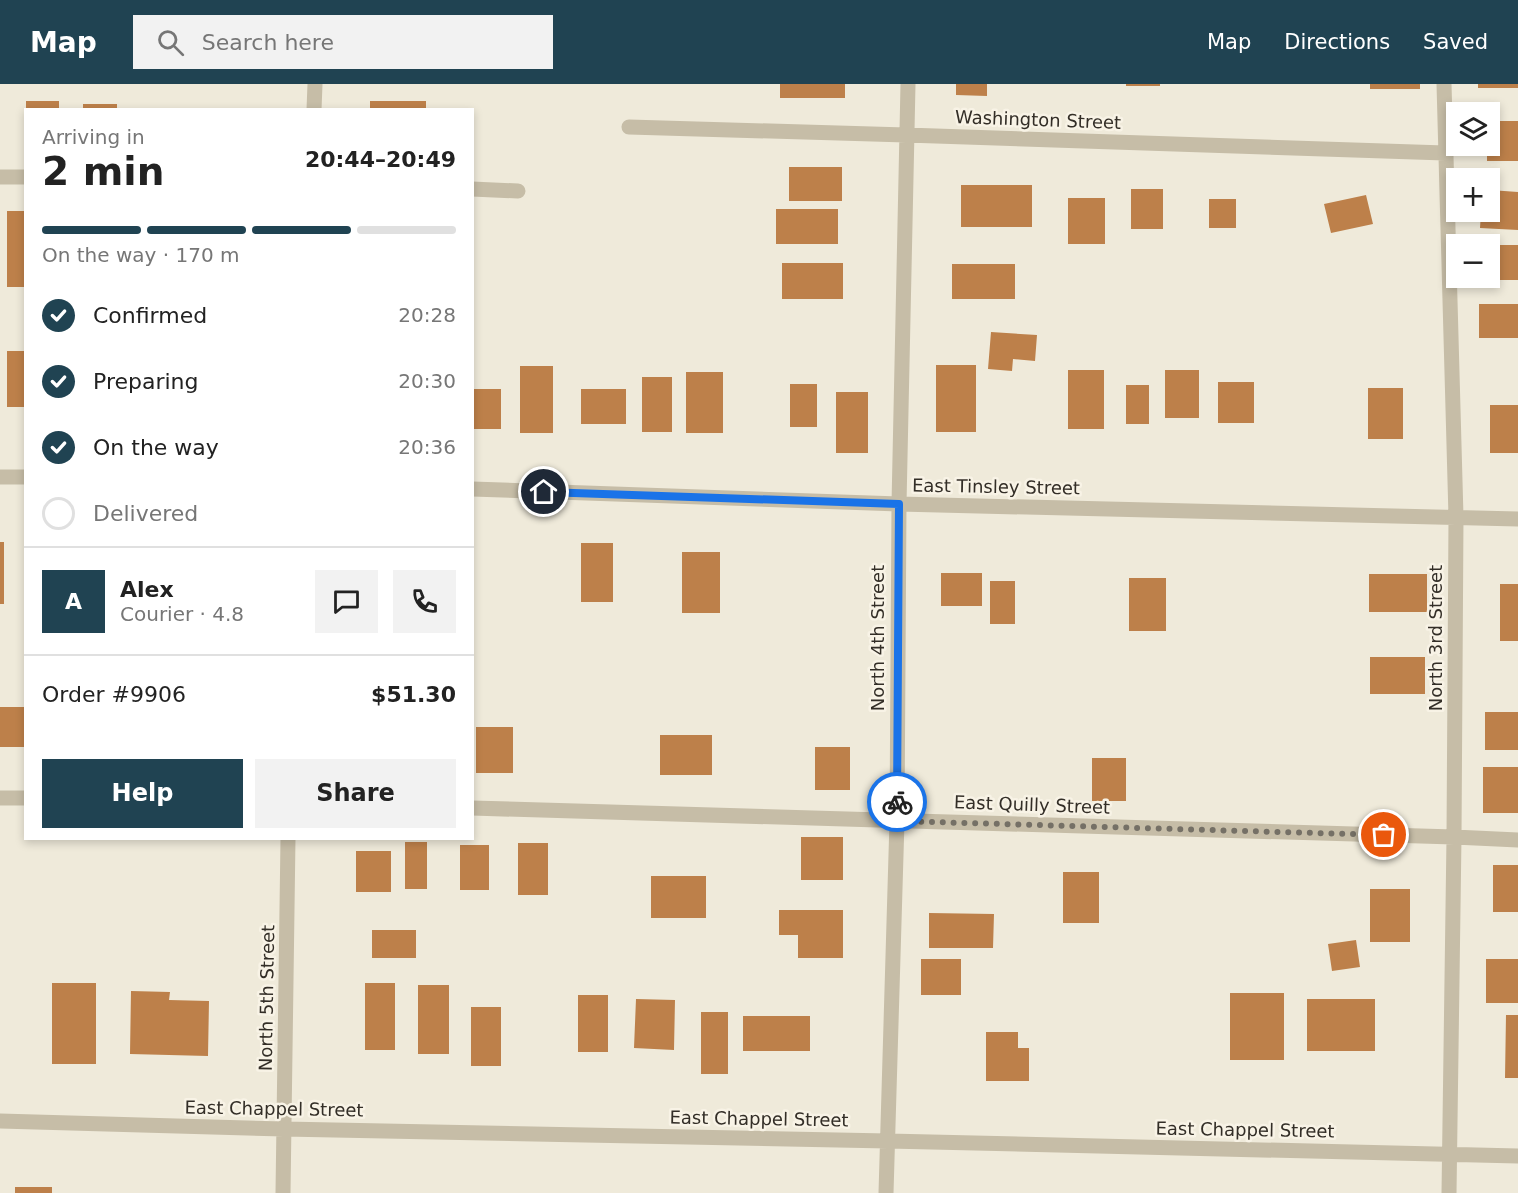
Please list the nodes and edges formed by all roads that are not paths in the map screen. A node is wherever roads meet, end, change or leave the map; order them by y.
1 (315, 84) edge
2 (908, 84) edge
3 (1444, 84) edge
4 (314, 108) edge
5 (629, 127) dead end
6 (906, 135) junction
7 (1445, 153) junction
8 (0, 177) edge
9 (24, 177) edge
10 (474, 189) edge
11 (518, 191) dead end
12 (0, 477) edge
13 (24, 477) edge
14 (474, 489) edge
15 (899, 504) junction
16 (1456, 517) junction
17 (1518, 519) edge
18 (0, 798) edge
19 (24, 798) edge
20 (474, 808) edge
21 (897, 821) junction
22 (1454, 837) junction
23 (288, 840) edge
24 (1518, 840) edge
25 (0, 1121) edge
26 (285, 1129) junction
27 (888, 1141) junction
28 (1450, 1155) junction
29 (1518, 1156) edge
30 (283, 1193) edge
31 (886, 1193) edge
32 (1449, 1193) edge

1 - 4 street
2 - 6 street, North 4th Street
3 - 7 street, North 3rd Street
5 - 6 street, Washington Street
6 - 7 street, Washington Street
6 - 15 street, North 4th Street
7 - 16 street, North 3rd Street
8 - 9 street
10 - 11 street
12 - 13 street
14 - 15 street, East Tinsley Street
15 - 16 street, East Tinsley Street
15 - 21 street, North 4th Street
16 - 17 street, East Tinsley Street
16 - 22 street, North 3rd Street
18 - 19 street
20 - 21 street, East Quilly Street
21 - 22 street, East Quilly Street
21 - 27 street, North 4th Street
22 - 24 street, East Quilly Street
22 - 28 street, North 3rd Street
23 - 26 street, North 5th Street
25 - 26 street, East Chappel Street
26 - 27 street, East Chappel Street
26 - 30 street, North 5th Street
27 - 28 street, East Chappel Street
27 - 31 street, North 4th Street
28 - 29 street, East Chappel Street
28 - 32 street, North 3rd Street

